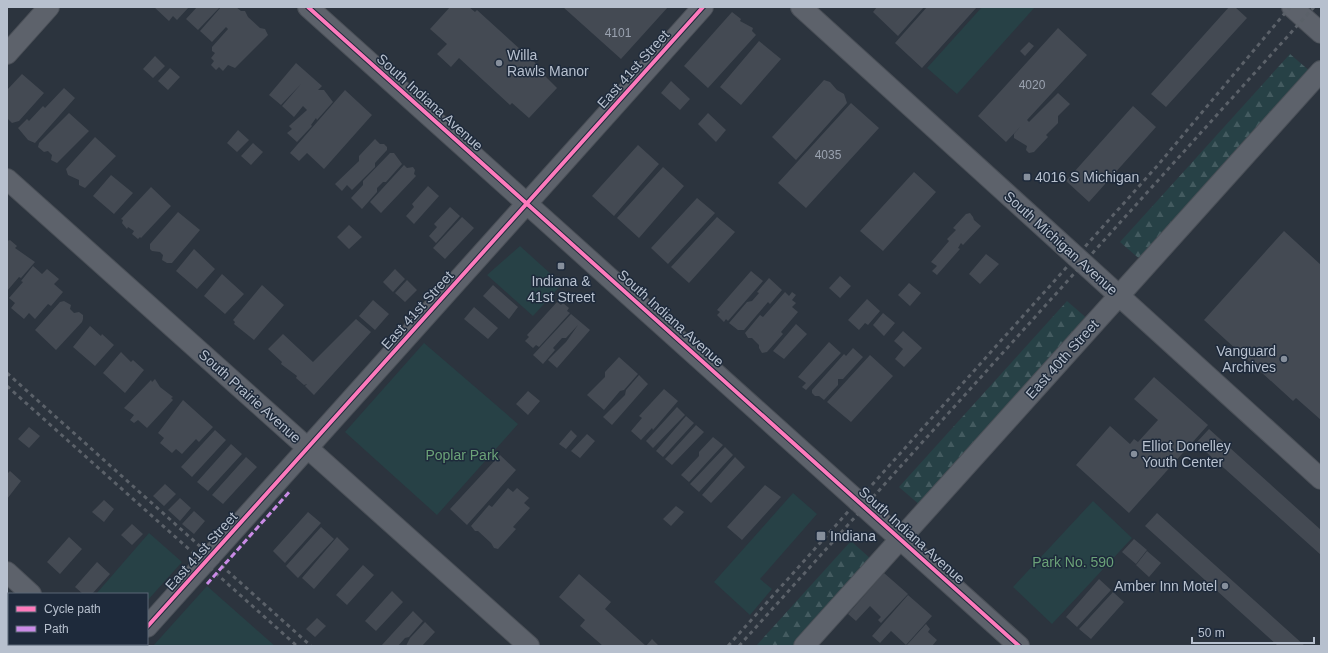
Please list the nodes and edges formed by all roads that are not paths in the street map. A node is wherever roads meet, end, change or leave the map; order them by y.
1 (49, 7) edge
2 (308, 7) edge
3 (703, 7) edge
4 (801, 7) edge
5 (1292, 7) edge
6 (1321, 33) edge
7 (7, 54) edge
8 (1321, 71) edge
9 (7, 179) edge
10 (527, 204) junction
11 (1119, 296) junction
12 (308, 448) junction
13 (1321, 479) edge
14 (900, 539) junction
15 (7, 572) edge
16 (30, 593) edge
17 (148, 626) edge
18 (529, 646) edge
19 (804, 646) edge
20 (1019, 646) edge

1 - 7 street
2 - 10 street, South Indiana Avenue
3 - 10 street, East 41st Street
4 - 11 street, South Michigan Avenue
5 - 6 street
8 - 11 street, East 40th Street
9 - 12 street, South Prairie Avenue
10 - 12 street, East 41st Street
10 - 14 street, South Indiana Avenue
11 - 13 street, South Michigan Avenue
11 - 14 street, East 40th Street
12 - 17 street, East 41st Street
12 - 18 street, South Prairie Avenue
14 - 19 street, East 40th Street
14 - 20 street, South Indiana Avenue
15 - 16 street

